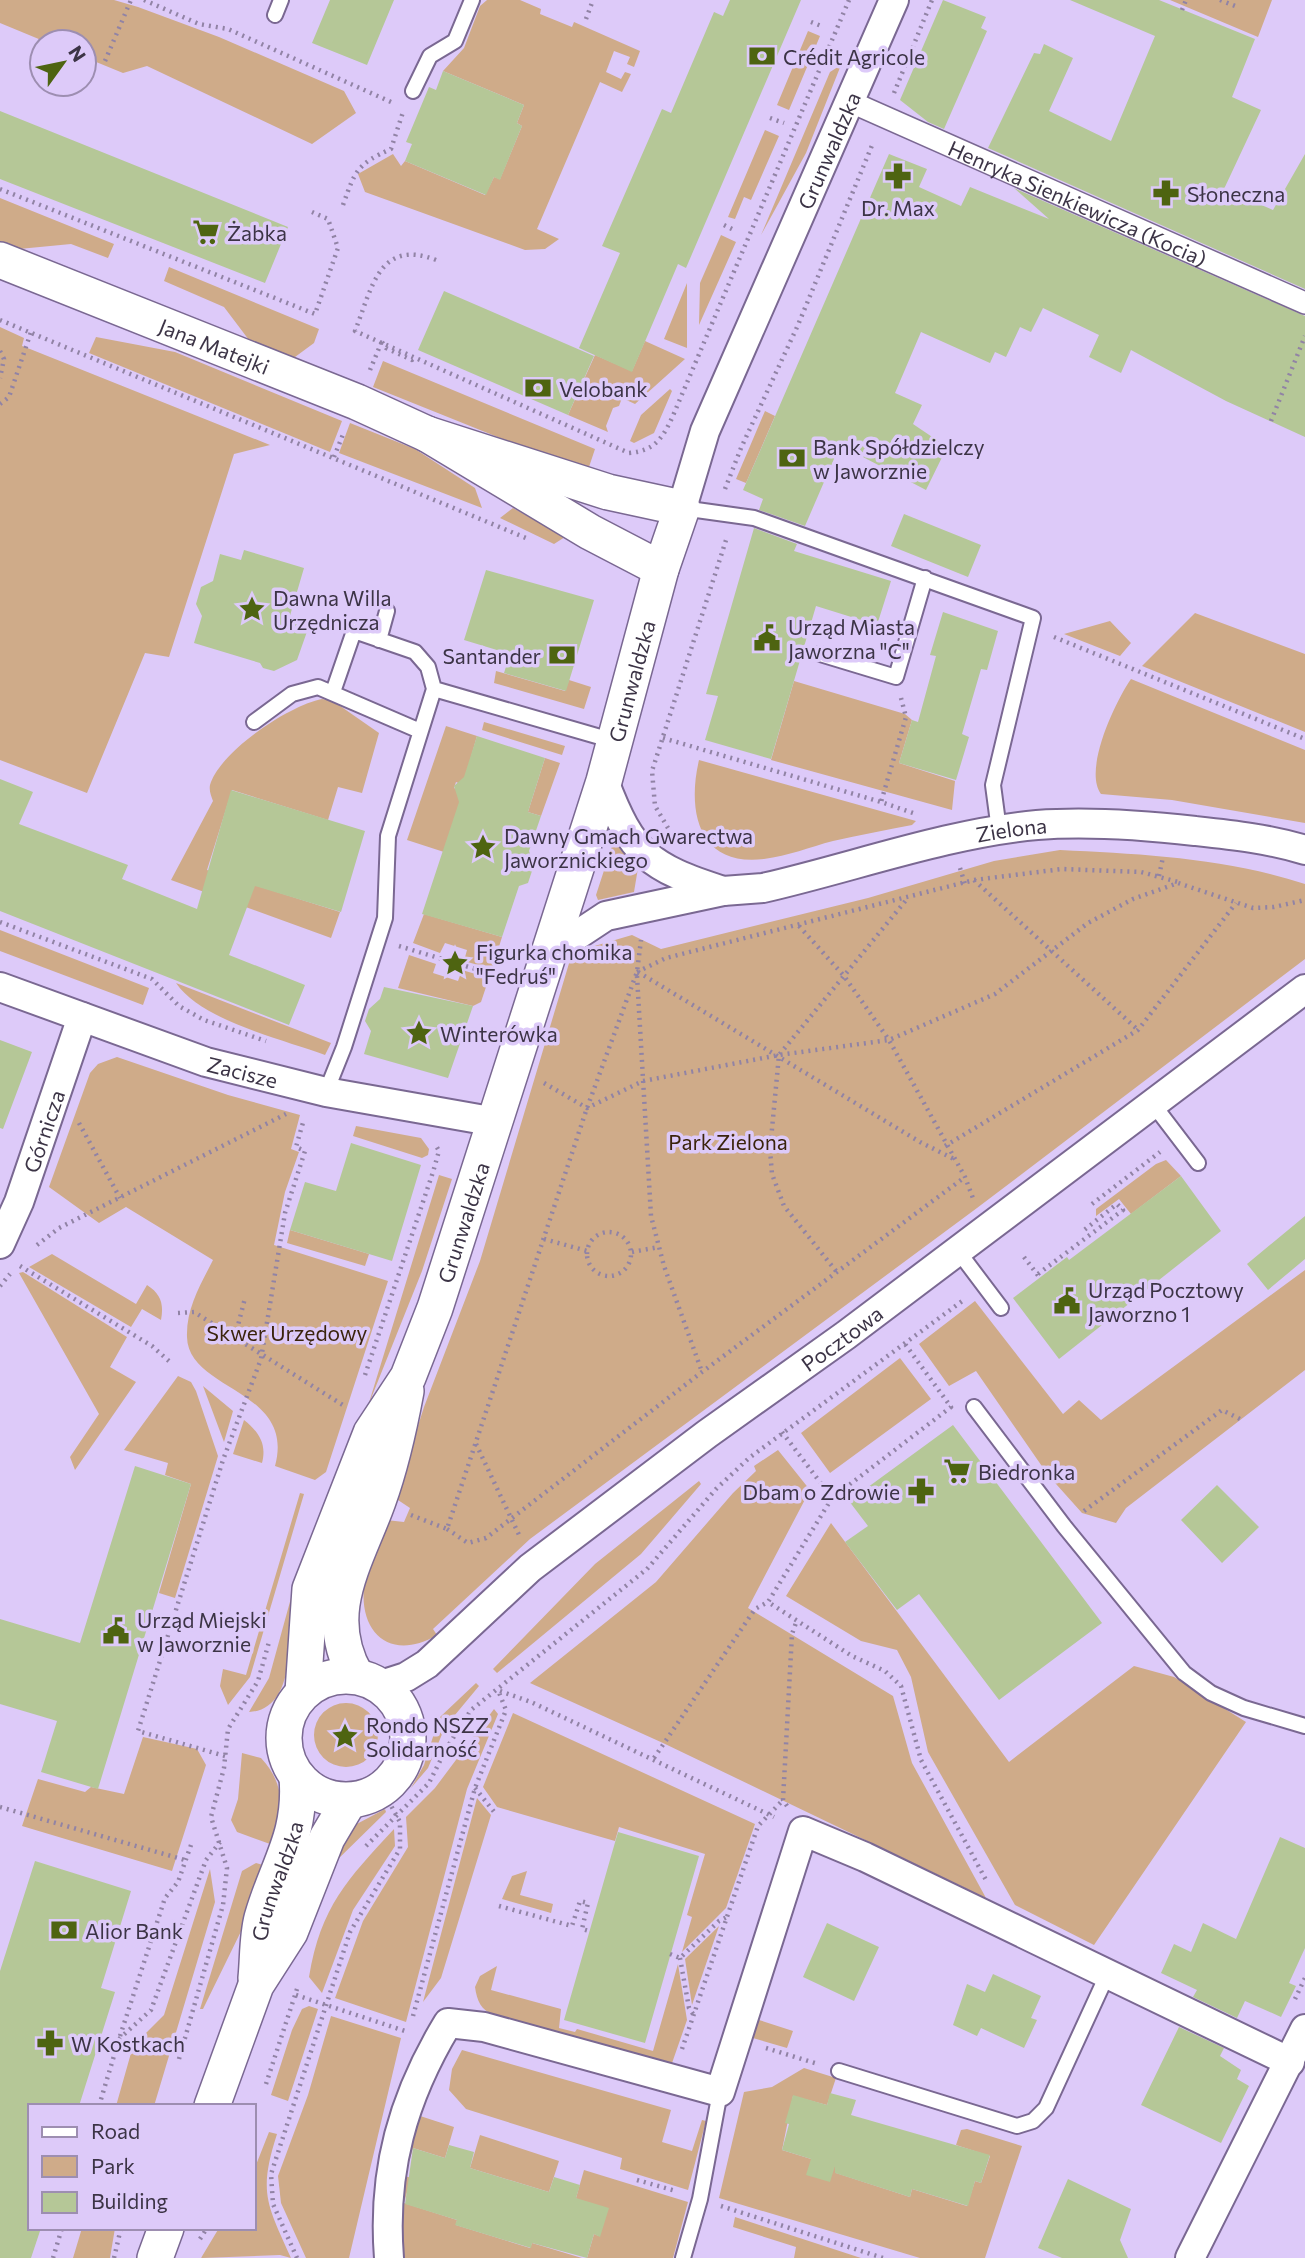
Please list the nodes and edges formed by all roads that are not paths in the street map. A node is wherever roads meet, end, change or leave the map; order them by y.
1 (281, 0) edge
2 (472, 0) edge
3 (894, 0) edge
4 (275, 15) dead end
5 (413, 91) dead end
6 (850, 102) junction
7 (0, 260) edge
8 (1305, 303) edge
9 (427, 434) junction
10 (682, 508) junction
11 (661, 569) junction
12 (925, 578) junction
13 (387, 611) dead end
14 (379, 640) junction
15 (820, 654) dead end
16 (434, 689) junction
17 (334, 692) junction
18 (254, 722) dead end
19 (420, 731) junction
20 (615, 742) junction
21 (604, 781) junction
22 (999, 830) junction
23 (1305, 850) edge
24 (723, 891) junction
25 (547, 955) junction
26 (0, 987) edge
27 (1305, 989) edge
28 (82, 1017) junction
29 (316, 1102) junction
30 (1153, 1104) junction
31 (496, 1122) junction
32 (1198, 1163) dead end
33 (958, 1251) junction
34 (16, 1255) edge
35 (1001, 1308) dead end
36 (408, 1377) junction
37 (974, 1407) dead end
38 (368, 1680) junction
39 (303, 1692) junction
40 (1305, 1726) edge
41 (297, 1777) junction
42 (349, 1801) junction
43 (1108, 1973) junction
44 (256, 1985) junction
45 (1305, 2029) edge
46 (1290, 2062) junction
47 (839, 2071) dead end
48 (720, 2092) junction
49 (213, 2104) edge
50 (165, 2230) edge
51 (155, 2258) edge
52 (389, 2258) edge
53 (683, 2258) edge
54 (1190, 2258) edge

1 - 4 lane
2 - 5 lane
3 - 6 street, Grunwaldzka
6 - 8 street, Henryka Sienkiewicza (Kocia)
6 - 10 street, Grunwaldzka
7 - 9 street, Jana Matejki
9 - 10 street, Jana Matejki
9 - 11 street, Jana Matejki
10 - 11 street, Grunwaldzka
10 - 12 lane
11 - 20 street, Grunwaldzka
12 - 15 lane
12 - 22 lane
13 - 14 lane
14 - 16 lane
14 - 17 lane
16 - 19 lane
16 - 20 lane
17 - 18 lane
17 - 19 lane
19 - 29 lane
20 - 21 street, Grunwaldzka
21 - 24 street, Zielona
21 - 25 street, Grunwaldzka
22 - 23 street, Zielona
22 - 24 street, Zielona
24 - 25 street, Zielona
25 - 31 street, Grunwaldzka
26 - 28 street, Zacisze
27 - 30 street, Pocztowa
28 - 29 street, Zacisze
28 - 34 street, Górnicza
29 - 31 street, Zacisze
30 - 32 lane
30 - 33 street, Pocztowa
31 - 36 street, Grunwaldzka
33 - 35 lane
33 - 38 street, Pocztowa
36 - 38 street, Grunwaldzka
36 - 39 street, Grunwaldzka
37 - 40 lane
38 - 39 street
38 - 42 street
39 - 41 street
41 - 42 street
41 - 44 street, Grunwaldzka
42 - 44 street, Grunwaldzka
43 - 46 street
43 - 47 lane
43 - 48 street
44 - 49 street, Grunwaldzka
45 - 46 street
46 - 54 street
48 - 52 street
48 - 53 lane
50 - 51 street

